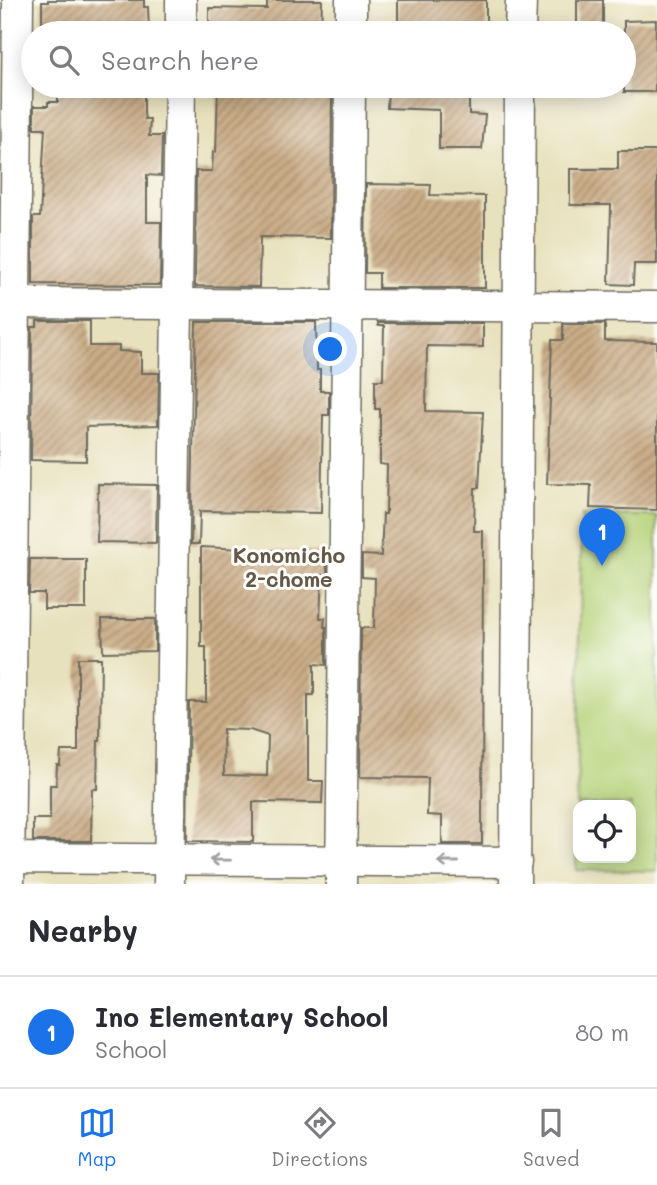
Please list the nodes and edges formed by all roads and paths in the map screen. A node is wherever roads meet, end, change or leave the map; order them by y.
1 (18, 0) edge
2 (181, 0) edge
3 (351, 0) edge
4 (521, 0) edge
5 (181, 21) edge
6 (351, 21) edge
7 (520, 21) edge
8 (180, 98) edge
9 (350, 98) edge
10 (520, 98) edge
11 (7, 303) edge
12 (178, 304) junction
13 (348, 306) junction
14 (519, 306) junction
15 (657, 307) edge
16 (6, 867) edge
17 (169, 872) edge
18 (341, 873) edge
19 (516, 873) edge

1 - 11 street
2 - 5 street
3 - 6 street
4 - 7 street
8 - 12 street
9 - 13 street
10 - 14 street
11 - 12 street
11 - 16 street
12 - 13 street
12 - 17 street
13 - 14 street
13 - 18 street
14 - 15 street
14 - 19 street
16 - 17 street
18 -> 17 street
19 -> 18 street

